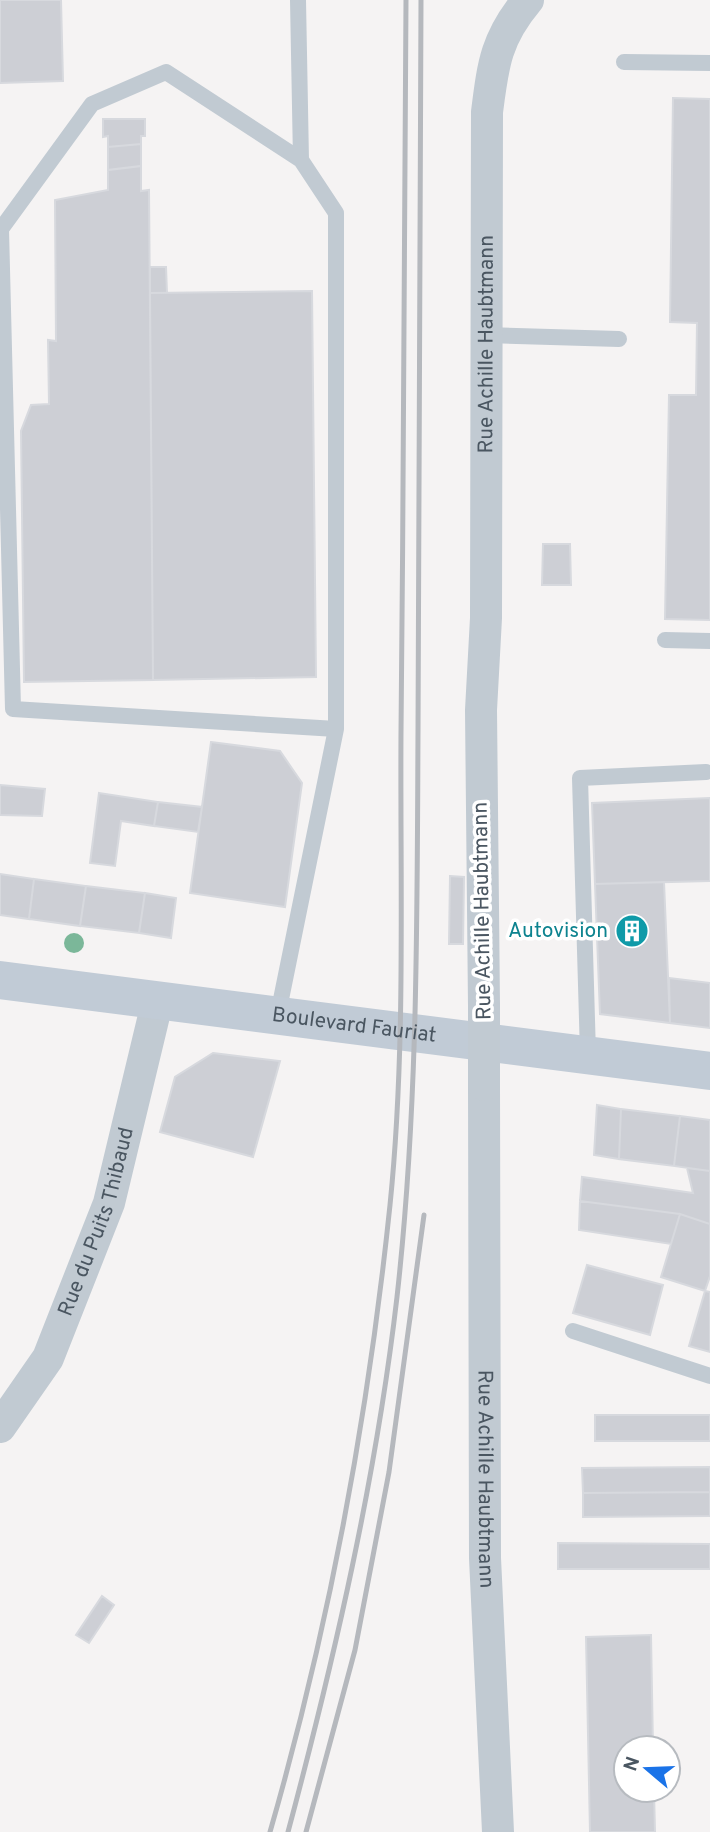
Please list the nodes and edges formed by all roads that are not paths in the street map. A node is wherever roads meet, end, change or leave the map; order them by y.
1 (298, 0) edge
2 (524, 2) edge
3 (624, 62) dead end
4 (710, 63) edge
5 (302, 160) junction
6 (487, 335) junction
7 (619, 339) dead end
8 (665, 640) dead end
9 (710, 641) edge
10 (6, 708) edge
11 (336, 729) junction
12 (706, 772) dead end
13 (0, 980) edge
14 (159, 999) junction
15 (278, 1014) junction
16 (589, 1054) junction
17 (710, 1070) edge
18 (573, 1331) dead end
19 (710, 1376) edge
20 (0, 1427) edge
21 (498, 1832) edge

1 - 5 lane
2 - 6 street, Rue Achille Haubtmann
3 - 4 lane
5 - 10 lane
5 - 11 lane
6 - 7 lane
6 - 21 street, Rue Achille Haubtmann, bridge
8 - 9 lane
10 - 11 lane
11 - 15 lane
12 - 16 lane
13 - 14 main road, Boulevard Fauriat
14 - 15 main road, Boulevard Fauriat
14 - 20 street, Rue du Puits Thibaud
15 - 16 main road, Boulevard Fauriat
16 - 17 main road, Boulevard Fauriat
18 - 19 lane

